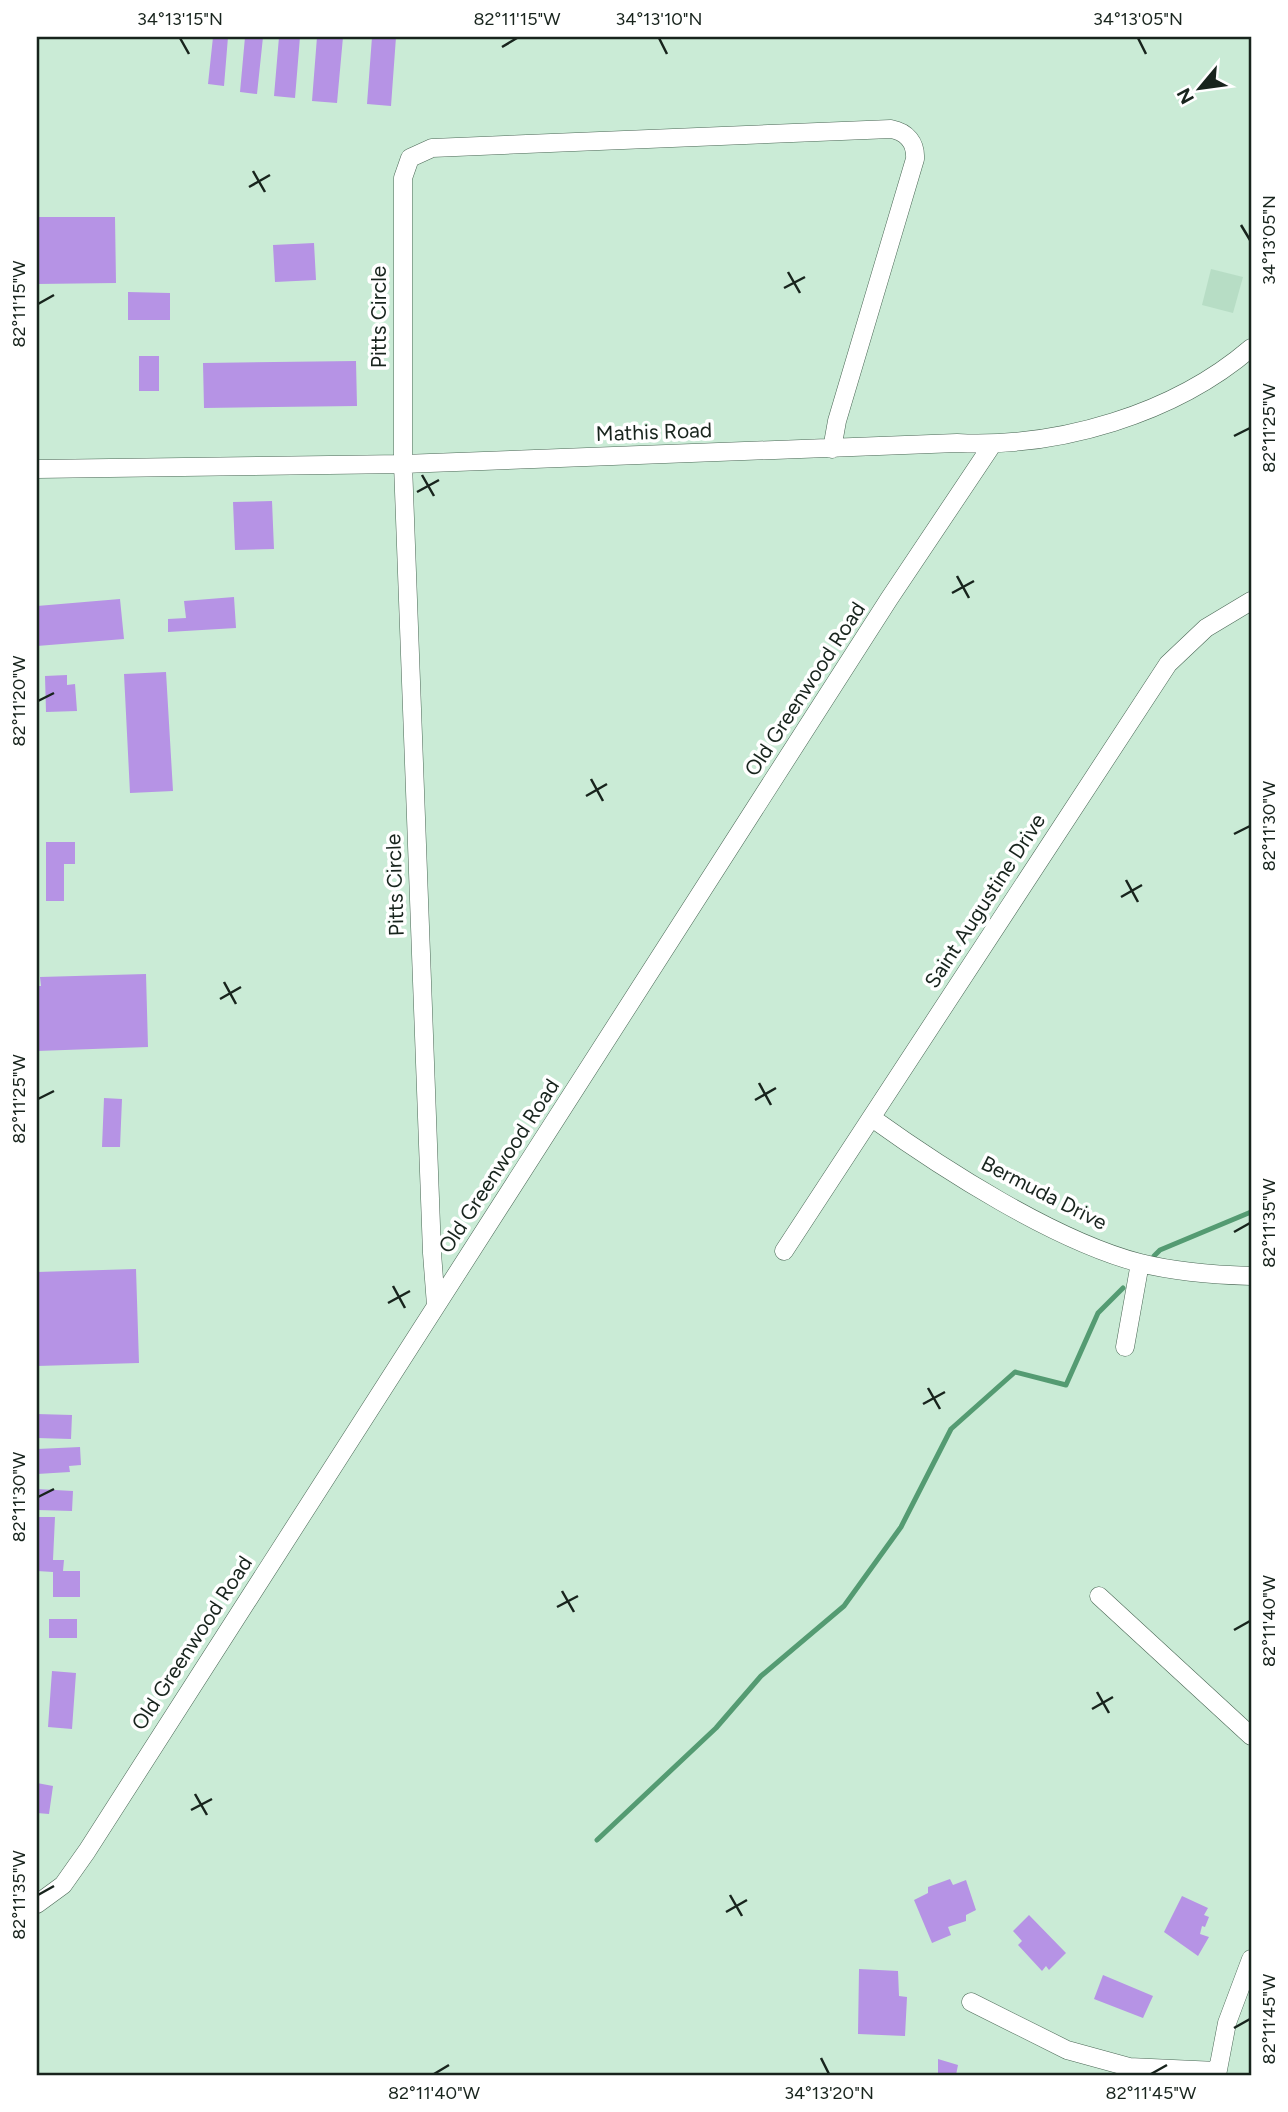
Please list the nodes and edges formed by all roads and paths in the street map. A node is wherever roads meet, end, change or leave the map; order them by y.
1 (1251, 348) edge
2 (992, 445) junction
3 (832, 449) junction
4 (403, 464) junction
5 (37, 470) edge
6 (1251, 601) edge
7 (872, 1118) junction
8 (785, 1251) dead end
9 (1140, 1263) junction
10 (1251, 1276) edge
11 (436, 1306) junction
12 (1125, 1347) dead end
13 (1099, 1596) dead end
14 (1251, 1736) edge
15 (37, 1904) edge
16 (1251, 1959) edge
17 (971, 2002) dead end
18 (1217, 2073) edge

1 - 2 street, Mathis Road
2 - 3 street, Mathis Road
2 - 11 street, Old Greenwood Road
3 - 4 street, Mathis Road
3 - 4 street, Pitts Circle
4 - 5 street, Mathis Road
4 - 11 street, Pitts Circle
6 - 7 street, Saint Augustine Drive
7 - 8 street, Saint Augustine Drive
7 - 9 street, Bermuda Drive
9 - 10 street, Bermuda Drive
9 - 12 street
11 - 15 street, Old Greenwood Road
13 - 14 street
16 - 18 street
17 - 18 street

